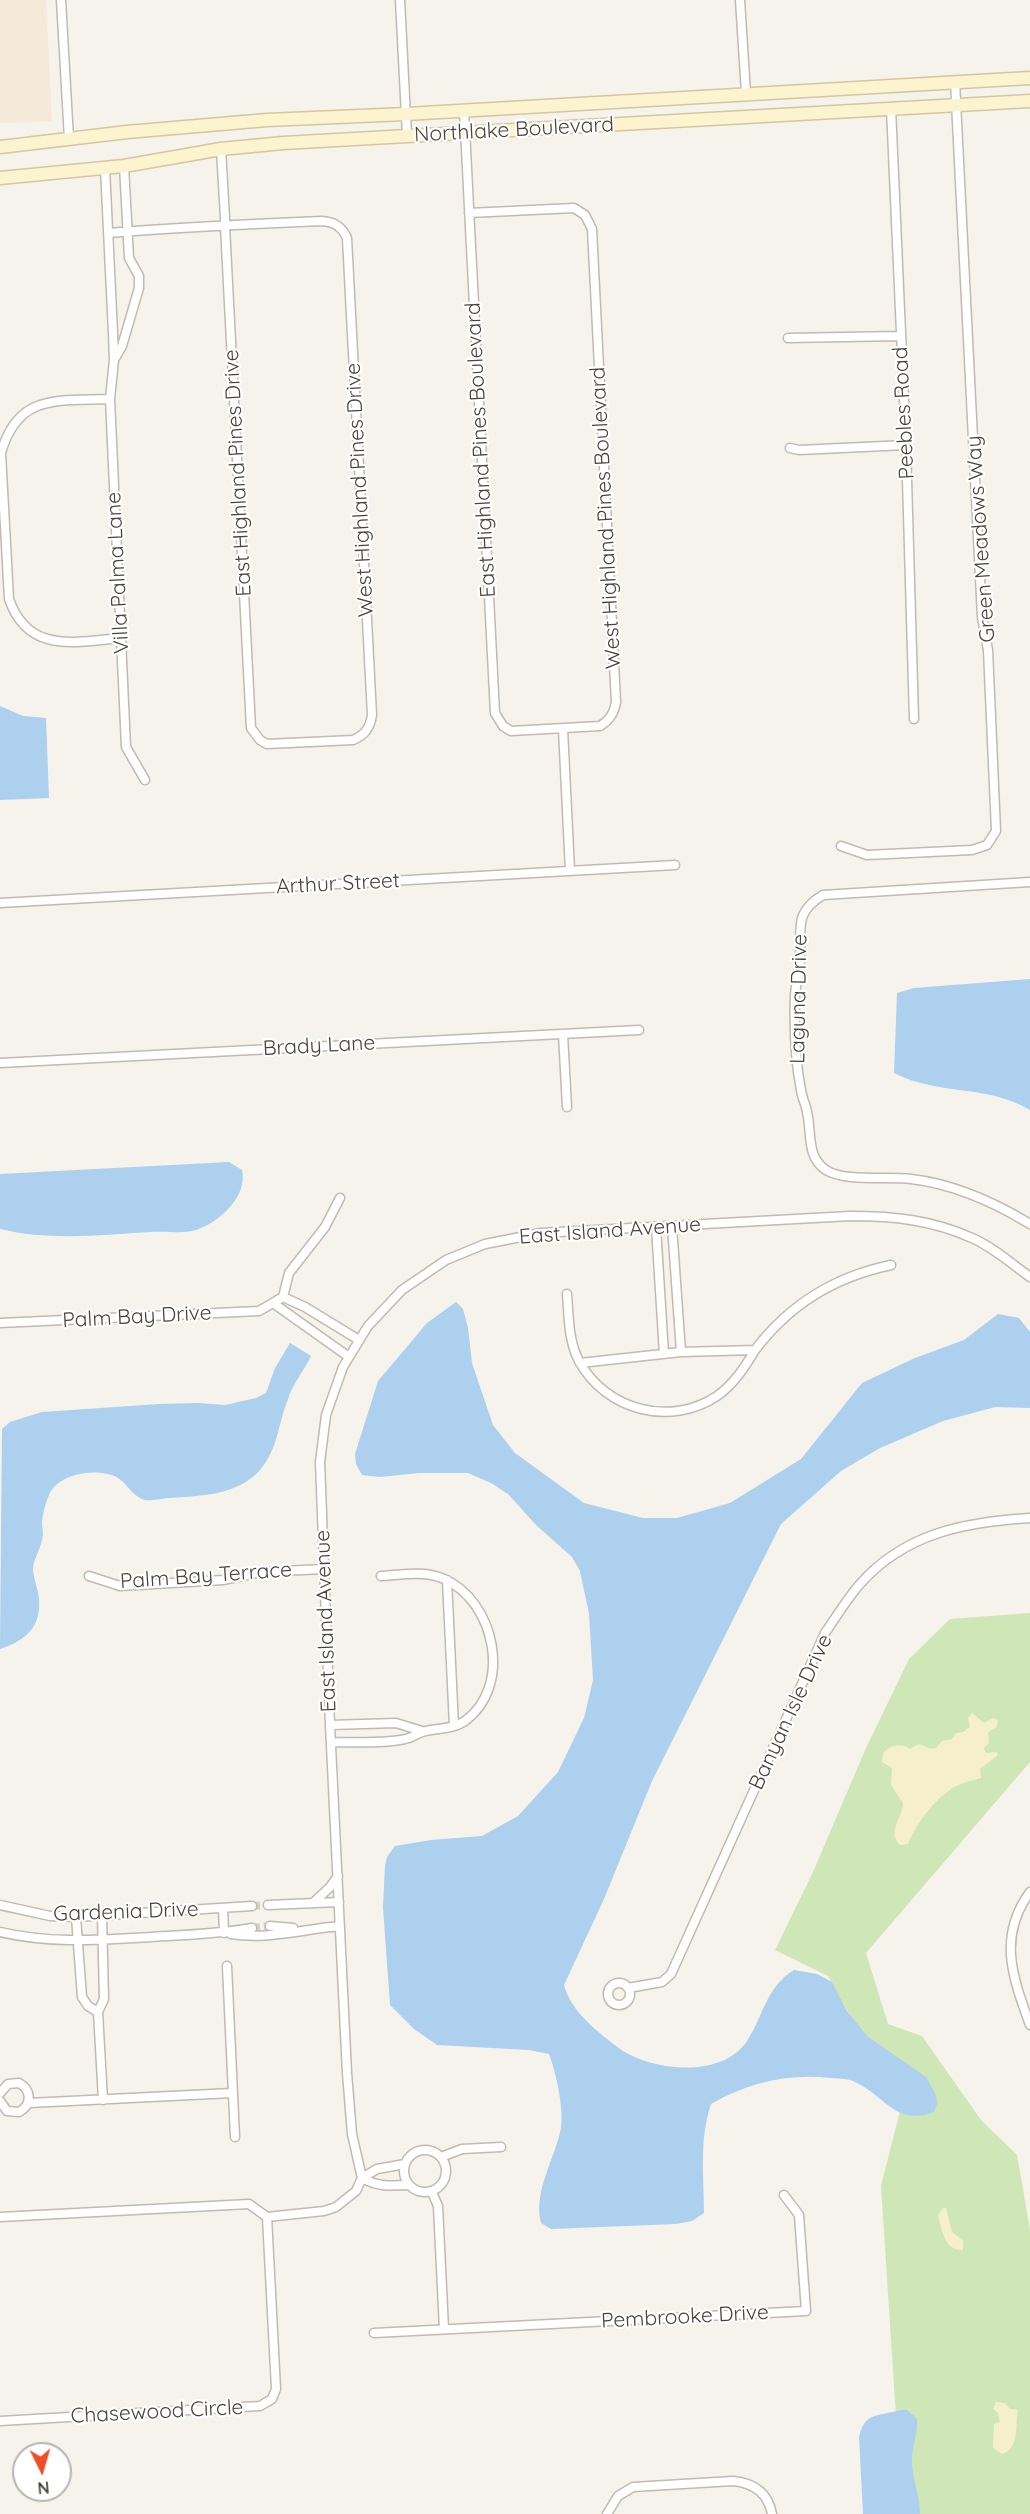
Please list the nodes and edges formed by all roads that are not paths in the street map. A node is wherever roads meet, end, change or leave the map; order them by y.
1 (61, 0) edge
2 (400, 0) edge
3 (740, 0) edge
4 (1030, 78) edge
5 (955, 82) junction
6 (746, 93) junction
7 (1030, 101) edge
8 (957, 106) junction
9 (891, 108) junction
10 (464, 110) junction
11 (406, 114) junction
12 (465, 132) junction
13 (407, 136) junction
14 (69, 139) junction
15 (0, 147) edge
16 (221, 150) junction
17 (123, 166) junction
18 (105, 168) junction
19 (0, 178) edge
20 (469, 213) junction
21 (225, 226) junction
22 (126, 231) junction
23 (109, 233) junction
24 (900, 336) junction
25 (788, 338) dead end
26 (114, 360) junction
27 (110, 399) junction
28 (906, 445) junction
29 (790, 448) dead end
30 (122, 638) junction
31 (914, 718) dead end
32 (563, 729) junction
33 (312, 743) joint
34 (145, 780) dead end
35 (841, 846) dead end
36 (675, 865) dead end
37 (570, 871) junction
38 (1030, 882) edge
39 (0, 903) edge
40 (639, 1030) dead end
41 (563, 1034) junction
42 (0, 1063) edge
43 (567, 1107) dead end
44 (340, 1198) dead end
45 (1030, 1224) edge
46 (672, 1226) junction
47 (656, 1227) junction
48 (891, 1265) dead end
49 (1030, 1277) edge
50 (567, 1294) dead end
51 (283, 1297) junction
52 (273, 1303) junction
53 (0, 1323) edge
54 (360, 1340) junction
55 (755, 1350) junction
56 (681, 1352) junction
57 (664, 1354) junction
58 (349, 1357) junction
59 (580, 1363) junction
60 (1030, 1518) edge
61 (324, 1569) junction
62 (89, 1576) dead end
63 (381, 1576) dead end
64 (447, 1580) junction
65 (330, 1725) junction
66 (454, 1726) junction
67 (422, 1731) junction
68 (331, 1742) junction
69 (338, 1876) junction
70 (1030, 1892) edge
71 (339, 1902) junction
72 (313, 1903) junction
73 (0, 1905) edge
74 (268, 1905) tunnel mouth
75 (252, 1906) tunnel mouth
76 (223, 1908) junction
77 (102, 1915) junction
78 (76, 1917) junction
79 (270, 1926) tunnel mouth
80 (340, 1926) junction
81 (252, 1928) tunnel mouth
82 (307, 1929) junction
83 (0, 1932) edge
84 (224, 1933) junction
85 (101, 1940) junction
86 (78, 1941) junction
87 (227, 1966) dead end
88 (628, 1988) dead end
89 (98, 2012) junction
90 (1030, 2025) edge
91 (0, 2093) edge
92 (232, 2093) junction
93 (104, 2100) junction
94 (0, 2101) edge
95 (29, 2103) junction
96 (235, 2137) dead end
97 (501, 2147) dead end
98 (441, 2157) junction
99 (405, 2164) junction
100 (362, 2178) junction
101 (409, 2185) junction
102 (432, 2192) junction
103 (784, 2195) dead end
104 (0, 2217) edge
105 (267, 2217) junction
106 (444, 2329) junction
107 (374, 2333) dead end
108 (0, 2421) edge
109 (608, 2514) edge
110 (772, 2514) edge

1 - 14 street
2 - 11 street
3 - 6 street
4 - 5 main road, Northlake Boulevard
5 - 6 main road, Northlake Boulevard
5 - 8 street, Green Meadows Way
6 - 10 main road, Northlake Boulevard
7 - 8 main road, Northlake Boulevard
8 - 9 main road, Northlake Boulevard
8 - 35 street, Green Meadows Way
9 - 12 main road, Northlake Boulevard
9 - 24 street, Peebles Road
10 - 11 main road, Northlake Boulevard
10 - 12 street, East Highland Pines Boulevard
11 - 13 street
11 - 14 main road, Northlake Boulevard
12 - 13 main road, Northlake Boulevard
12 - 20 street, East Highland Pines Boulevard
13 - 16 main road, Northlake Boulevard
14 - 15 main road, Northlake Boulevard
16 - 17 main road, Northlake Boulevard
16 - 21 street, East Highland Pines Drive
17 - 18 main road, Northlake Boulevard
17 - 22 street, Villa Palma Lane
18 - 19 main road, Northlake Boulevard
18 - 23 street, Villa Palma Lane
20 - 32 street, East Highland Pines Boulevard
20 - 32 street, West Highland Pines Boulevard
21 - 22 street
21 - 33 street, East Highland Pines Drive
21 - 33 street, West Highland Pines Drive
22 - 23 street
22 - 26 street, Villa Palma Lane
23 - 26 street, Villa Palma Lane
24 - 25 street
24 - 28 street, Peebles Road
26 - 27 street, Villa Palma Lane
27 - 30 street, Villa Palma Lane
27 - 30 street
28 - 29 street
28 - 31 street, Peebles Road
30 - 34 street, Villa Palma Lane
32 - 37 street
36 - 37 street, Arthur Street
37 - 39 street, Arthur Street
38 - 45 street, Laguna Drive
40 - 41 street, Brady Lane
41 - 42 street, Brady Lane
41 - 43 street
44 - 51 street
46 - 47 street, East Island Avenue
46 - 49 street, East Island Avenue
46 - 56 street
47 - 54 street, East Island Avenue
47 - 57 street
48 - 55 street
50 - 59 street
51 - 52 street, Palm Bay Drive
51 - 54 street
52 - 53 street, Palm Bay Drive
52 - 58 street
54 - 58 street, East Island Avenue
55 - 56 street
55 - 59 street
56 - 57 street
57 - 59 street
58 - 61 street, East Island Avenue
60 - 88 street, Banyan Isle Drive
61 - 62 street, Palm Bay Terrace
61 - 65 street, East Island Avenue
63 - 64 street
64 - 66 street
64 - 66 street
65 - 67 street
65 - 68 street, East Island Avenue
66 - 67 street
67 - 68 street
68 - 69 street, East Island Avenue
69 - 71 street, East Island Avenue
69 - 72 street
70 - 90 street
71 - 72 street
71 - 80 street, East Island Avenue
72 - 74 street
73 - 78 street, Gardenia Drive
75 - 76 street, Gardenia Drive
76 - 77 street, Gardenia Drive
76 - 84 street
77 - 78 street, Gardenia Drive
77 - 85 street
78 - 86 street
79 - 82 street, Gardenia Drive
80 - 82 street, Gardenia Drive
80 - 100 street, East Island Avenue
81 - 84 street, Gardenia Drive
82 - 84 street, Gardenia Drive
83 - 86 street, Gardenia Drive
84 - 85 street, Gardenia Drive
85 - 86 street, Gardenia Drive
85 - 89 street
86 - 89 street
87 - 92 street
89 - 93 street
91 - 95 street
92 - 93 street
92 - 96 street
93 - 95 street
94 - 95 street
97 - 98 street
98 - 99 street
98 - 102 street
99 - 100 street
99 - 101 street
100 - 101 street
100 - 105 street
101 - 102 street
102 - 106 street
103 - 106 street, Pembrooke Drive
104 - 105 street
105 - 108 street, Chasewood Circle
106 - 107 street, Pembrooke Drive
109 - 110 street

